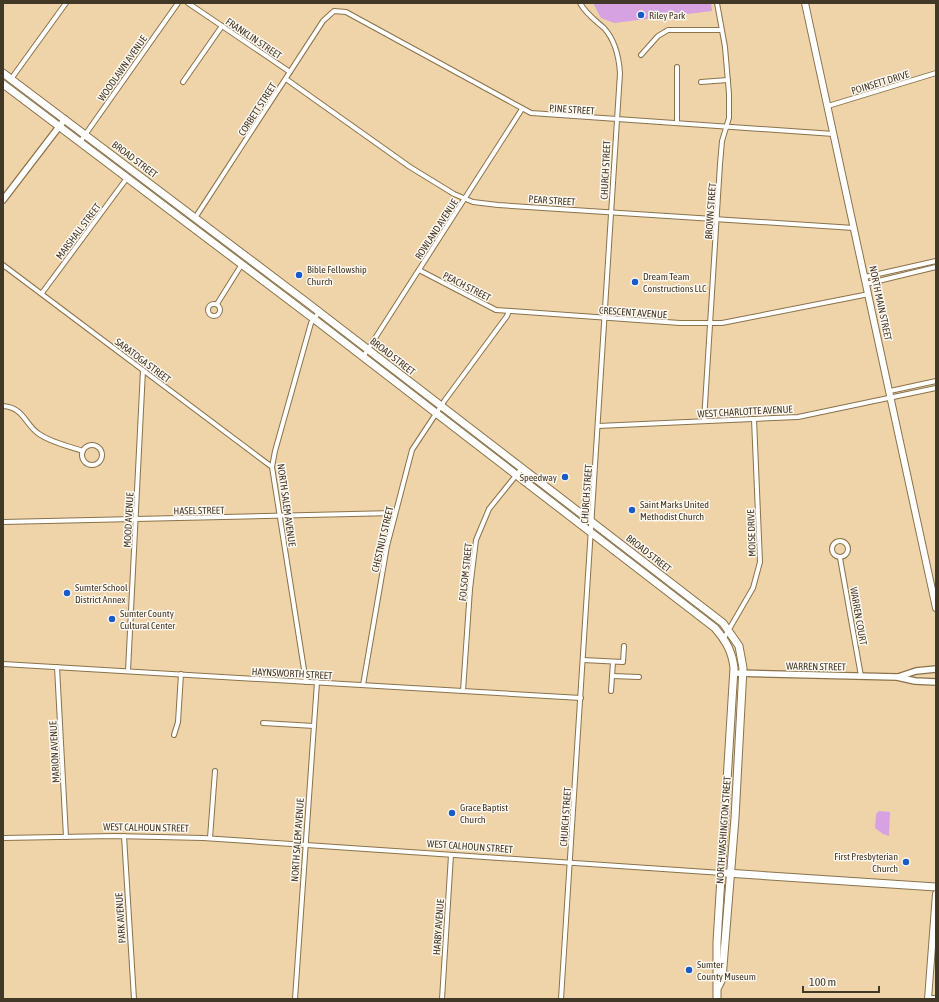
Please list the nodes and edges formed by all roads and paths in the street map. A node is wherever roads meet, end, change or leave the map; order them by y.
1 (66, 3) edge
2 (178, 3) edge
3 (188, 3) edge
4 (580, 3) edge
5 (717, 3) edge
6 (805, 3) edge
7 (334, 11) joint
8 (222, 26) junction
9 (722, 30) junction
10 (641, 55) dead end
11 (677, 67) dead end
12 (290, 72) junction
13 (3, 73) edge
14 (936, 73) edge
15 (11, 79) junction
16 (286, 79) junction
17 (728, 80) junction
18 (183, 82) dead end
19 (701, 82) dead end
20 (3, 84) edge
21 (828, 106) junction
22 (522, 109) junction
23 (65, 119) junction
24 (616, 120) junction
25 (677, 123) junction
26 (60, 126) junction
27 (727, 126) junction
28 (85, 134) junction
29 (834, 134) junction
30 (80, 142) junction
31 (127, 178) junction
32 (465, 199) junction
33 (3, 200) edge
34 (611, 212) junction
35 (195, 218) junction
36 (717, 219) junction
37 (854, 228) junction
38 (936, 261) edge
39 (242, 264) junction
40 (3, 265) edge
41 (936, 267) edge
42 (419, 270) junction
43 (866, 280) junction
44 (42, 293) junction
45 (869, 294) junction
46 (217, 304) dead end
47 (509, 311) junction
48 (319, 312) junction
49 (604, 318) junction
50 (314, 319) junction
51 (710, 324) junction
52 (368, 349) junction
53 (363, 357) junction
54 (143, 370) junction
55 (936, 381) edge
56 (936, 388) edge
57 (890, 391) junction
58 (891, 398) junction
59 (3, 406) edge
60 (441, 406) junction
61 (436, 413) junction
62 (754, 419) junction
63 (704, 421) junction
64 (598, 426) junction
65 (83, 451) junction
66 (272, 467) junction
67 (522, 468) junction
68 (516, 475) junction
69 (395, 513) junction
70 (279, 516) junction
71 (136, 519) junction
72 (3, 522) edge
73 (592, 522) junction
74 (591, 532) junction
75 (840, 558) junction
76 (936, 608) edge
77 (728, 630) junction
78 (724, 638) junction
79 (624, 646) dead end
80 (583, 660) junction
81 (612, 662) junction
82 (3, 664) edge
83 (57, 667) junction
84 (936, 669) edge
85 (128, 671) junction
86 (734, 673) junction
87 (180, 674) junction
88 (743, 674) junction
89 (612, 676) junction
90 (861, 676) junction
91 (639, 677) dead end
92 (897, 677) junction
93 (306, 682) junction
94 (317, 682) junction
95 (936, 682) edge
96 (363, 685) junction
97 (463, 691) junction
98 (611, 691) dead end
99 (581, 698) junction
100 (263, 723) dead end
101 (314, 726) junction
102 (174, 735) dead end
103 (215, 771) dead end
104 (124, 836) junction
105 (66, 837) junction
106 (3, 838) edge
107 (210, 838) junction
108 (305, 846) junction
109 (451, 855) junction
110 (570, 863) junction
111 (722, 873) junction
112 (730, 873) junction
113 (936, 887) edge
114 (936, 894) edge
115 (718, 987) junction
116 (928, 998) edge
117 (936, 998) edge
118 (134, 999) edge
119 (294, 999) edge
120 (442, 999) edge
121 (561, 999) edge
122 (717, 999) edge

1 - 15 street
2 - 28 street, WOODLAWN AVENUE
3 - 8 street, FRANKLIN STREET
4 - 24 street, CHURCH STREET
5 - 9 street, BROWN STREET
6 - 21 main road, NORTH MAIN STREET
7 - 12 street, CORBETT STREET
7 - 22 street, PINE STREET
8 - 12 street, FRANKLIN STREET
8 - 18 street
9 - 10 street
9 - 17 street, BROWN STREET
11 - 25 street
12 - 16 street, CORBETT STREET
13 - 15 main road, BROAD STREET
14 - 21 street, POINSETT DRIVE
15 - 23 main road, BROAD STREET
16 - 32 street, PEAR STREET
16 - 35 street, CORBETT STREET
17 - 19 street
17 - 27 street, BROWN STREET
20 - 26 main road, BROAD STREET
21 - 29 main road, NORTH MAIN STREET
22 - 24 street, PINE STREET
22 - 32 street, ROWLAND AVENUE
23 - 26 street
23 - 28 main road, BROAD STREET
24 - 25 street, PINE STREET
24 - 34 street, CHURCH STREET
25 - 27 street, PINE STREET
26 - 30 main road, BROAD STREET
26 - 33 street
27 - 29 street, PINE STREET
27 - 36 street, BROWN STREET
28 - 30 street, WOODLAWN AVENUE
28 - 35 main road, BROAD STREET
29 - 37 main road, NORTH MAIN STREET
30 - 31 main road, BROAD STREET
31 - 39 main road, BROAD STREET
31 - 44 street, MARSHALL STREET
32 - 34 street, PEAR STREET
32 - 42 street, ROWLAND AVENUE
34 - 36 street, PEAR STREET
34 - 49 street, CHURCH STREET
35 - 48 main road, BROAD STREET
36 - 37 street, PEAR STREET
36 - 51 street, BROWN STREET
37 - 43 main road, NORTH MAIN STREET
38 - 43 street
39 - 46 street
39 - 50 main road, BROAD STREET
40 - 44 street, SARATOGA STREET
41 - 43 street
42 - 47 street, PEACH STREET
42 - 52 street, ROWLAND AVENUE
43 - 45 main road, NORTH MAIN STREET
44 - 54 street, SARATOGA STREET
45 - 51 street, CRESCENT AVENUE
45 - 57 main road, NORTH MAIN STREET
47 - 49 street, CRESCENT AVENUE
47 - 60 street
48 - 50 street, NORTH SALEM AVENUE
48 - 52 main road, BROAD STREET
49 - 51 street, CRESCENT AVENUE
49 - 64 street, CHURCH STREET
50 - 53 main road, BROAD STREET
50 - 66 street, NORTH SALEM AVENUE
51 - 63 street, BROWN STREET
52 - 53 street, ROWLAND AVENUE
52 - 60 main road, BROAD STREET
53 - 61 main road, BROAD STREET
54 - 66 street, SARATOGA STREET
54 - 71 street, MOOD AVENUE
55 - 57 street
56 - 58 street, WEST CHARLOTTE AVENUE
57 - 58 main road, NORTH MAIN STREET
58 - 62 street, WEST CHARLOTTE AVENUE
58 - 76 main road, NORTH MAIN STREET
59 - 65 street
60 - 61 street, CHESTNUT STREET
60 - 67 main road, BROAD STREET
61 - 68 main road, BROAD STREET
61 - 69 street, CHESTNUT STREET
62 - 63 street, WEST CHARLOTTE AVENUE
62 - 77 street, MOISE DRIVE
63 - 64 street, WEST CHARLOTTE AVENUE
64 - 73 street, CHURCH STREET
65 - 65 street
66 - 70 street, NORTH SALEM AVENUE
67 - 68 street, FOLSOM STREET
67 - 73 main road, BROAD STREET
68 - 74 main road, BROAD STREET
68 - 97 street, FOLSOM STREET
69 - 70 street, HASEL STREET
69 - 96 street, CHESTNUT STREET
70 - 71 street, HASEL STREET
70 - 93 street, NORTH SALEM AVENUE
71 - 72 street, HASEL STREET
71 - 85 street, MOOD AVENUE
73 - 74 street, CHURCH STREET
73 - 77 main road, BROAD STREET
74 - 78 main road, BROAD STREET
74 - 80 street, CHURCH STREET
75 - 75 street, WARREN COURT
75 - 90 street, WARREN COURT
77 - 78 street, MOISE DRIVE
77 - 88 main road, BROAD STREET
78 - 86 main road, BROAD STREET
79 - 81 street
80 - 81 street
80 - 99 street, CHURCH STREET
81 - 89 street
82 - 83 street, HAYNSWORTH STREET
83 - 85 street, HAYNSWORTH STREET
83 - 105 street, MARION AVENUE
84 - 92 street, WARREN STREET
85 - 87 street, HAYNSWORTH STREET
86 - 88 street, WARREN STREET
86 - 111 main road, NORTH WASHINGTON STREET
87 - 93 street, HAYNSWORTH STREET
87 - 102 street
88 - 90 street, WARREN STREET
88 - 112 main road, NORTH WASHINGTON STREET
89 - 91 street
89 - 98 street
90 - 92 street, WARREN STREET
92 - 95 street, WARREN STREET
93 - 94 street, HAYNSWORTH STREET
94 - 96 street, HAYNSWORTH STREET
94 - 101 street, NORTH SALEM AVENUE
96 - 97 street, HAYNSWORTH STREET
97 - 99 street, HAYNSWORTH STREET
99 - 110 street, CHURCH STREET
100 - 101 street
101 - 108 street, NORTH SALEM AVENUE
103 - 107 street
104 - 105 street, WEST CALHOUN STREET
104 - 107 street, WEST CALHOUN STREET
104 - 118 street, PARK AVENUE
105 - 106 street, WEST CALHOUN STREET
107 - 108 street, WEST CALHOUN STREET
108 - 109 street, WEST CALHOUN STREET
108 - 119 street, NORTH SALEM AVENUE
109 - 110 street, WEST CALHOUN STREET
109 - 120 street, HARBY AVENUE
110 - 111 street, WEST CALHOUN STREET
110 - 121 street, CHURCH STREET
111 - 112 main road, WEST CALHOUN STREET
111 - 115 main road, NORTH WASHINGTON STREET
112 - 113 main road, WEST CALHOUN STREET
112 - 115 main road, NORTH WASHINGTON STREET
114 - 116 main road
115 - 122 main road, NORTH WASHINGTON STREET
116 - 117 street

